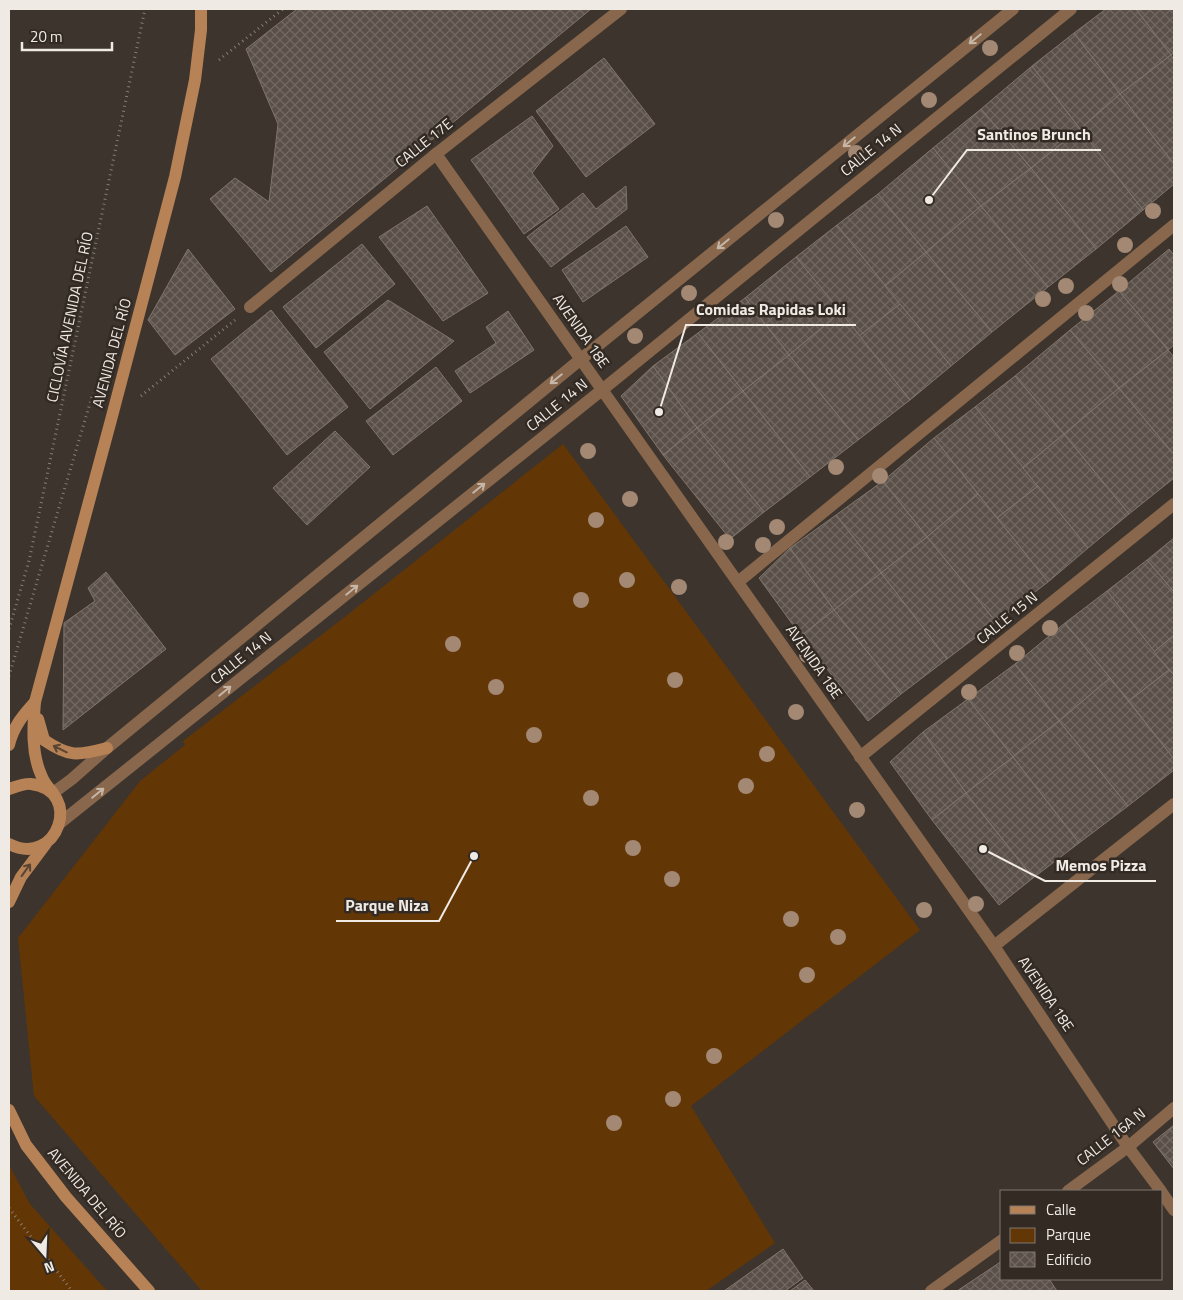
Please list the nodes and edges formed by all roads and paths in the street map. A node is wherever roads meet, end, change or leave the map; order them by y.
1 (145, 9) edge
2 (201, 9) edge
3 (283, 9) edge
4 (621, 9) edge
5 (1013, 9) edge
6 (1071, 9) edge
7 (195, 80) junction
8 (436, 154) junction
9 (1174, 225) edge
10 (250, 307) joint
11 (581, 359) junction
12 (94, 389) dead end
13 (602, 390) junction
14 (111, 420) junction
15 (1174, 504) edge
16 (738, 582) junction
17 (9, 629) edge
18 (9, 676) edge
19 (35, 702) junction
20 (9, 745) edge
21 (107, 748) junction
22 (860, 756) junction
23 (9, 789) edge
24 (53, 793) junction
25 (1174, 804) edge
26 (60, 823) junction
27 (48, 841) junction
28 (9, 844) edge
29 (9, 902) edge
30 (994, 946) junction
31 (1174, 1108) edge
32 (9, 1110) edge
33 (1128, 1147) junction
34 (1069, 1190) edge
35 (1160, 1190) edge
36 (1163, 1195) edge
37 (9, 1208) edge
38 (1174, 1210) edge
39 (1000, 1241) edge
40 (72, 1291) edge
41 (149, 1291) edge
42 (931, 1291) edge

1 - 17 path, CICLOVÍA AVENIDA DEL RÍO
2 - 7 main road, AVENIDA DEL RÍO
3 - 7 path
4 - 8 street, CALLE 17E
5 -> 11 street, CALLE 14 N
6 - 13 street, CALLE 14 N
7 - 14 main road, AVENIDA DEL RÍO
8 - 10 street, CALLE 17E
8 - 11 street, AVENIDA 18E
9 - 16 street
10 - 14 path
11 - 13 street, AVENIDA 18E
11 -> 21 street, CALLE 14 N
12 - 18 path
13 - 16 street, AVENIDA 18E
26 -> 13 street, CALLE 14 N
14 - 19 main road, AVENIDA DEL RÍO
15 - 22 street, CALLE 15 N
16 - 22 street, AVENIDA 18E
19 - 20 main road
21 -> 19 main road
19 - 24 main road, AVENIDA DEL RÍO
21 - 24 street, CALLE 14 N
22 - 30 street, AVENIDA 18E
23 - 24 main road
24 - 26 main road, AVENIDA DEL RÍO
25 - 30 street
26 - 27 main road
27 - 28 main road
29 -> 27 main road
30 - 33 street, AVENIDA 18E
31 - 33 street, CALLE 16A N
32 - 41 main road, AVENIDA DEL RÍO
33 - 34 street, CALLE 16A N
33 - 35 street, AVENIDA 18E
36 - 38 street, AVENIDA 18E
37 - 40 path
39 - 42 street

